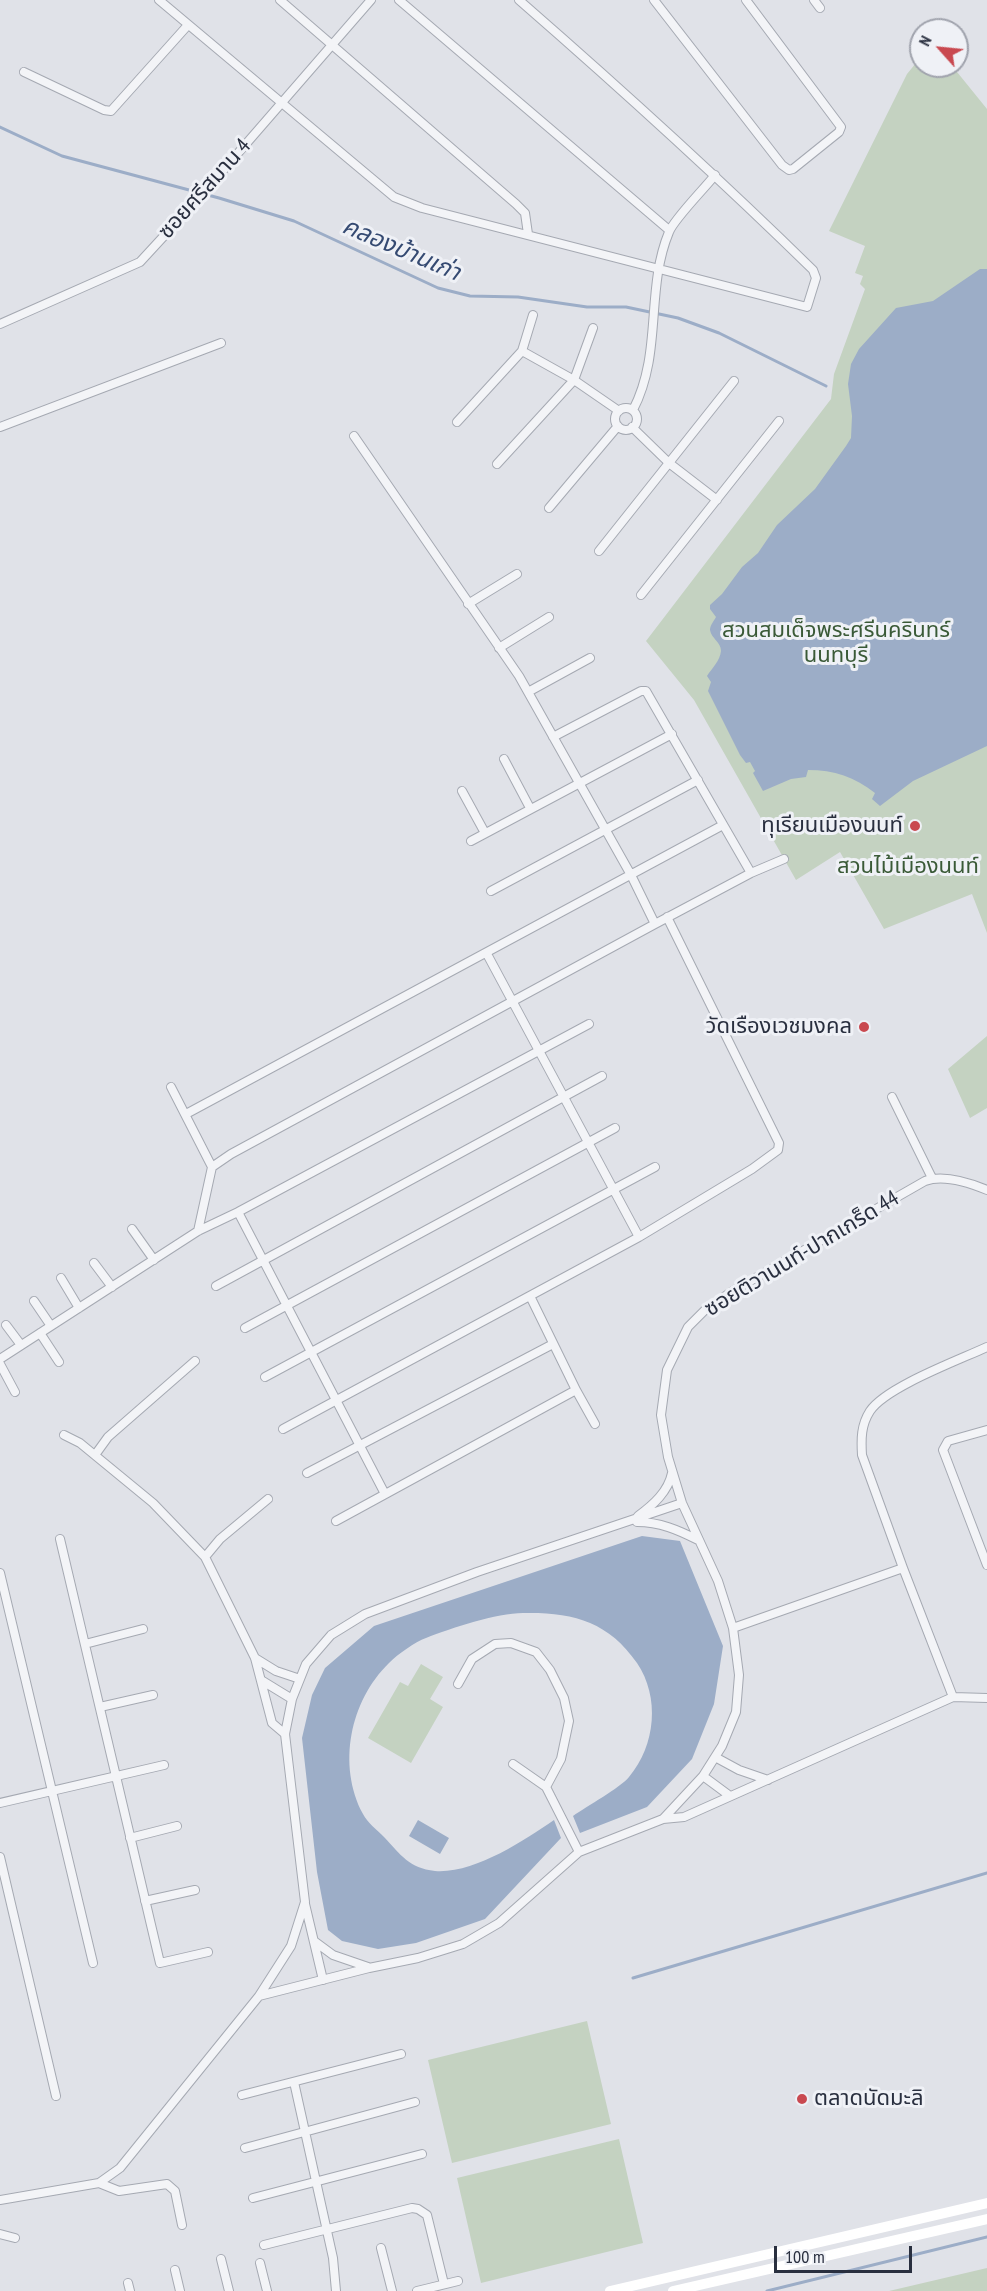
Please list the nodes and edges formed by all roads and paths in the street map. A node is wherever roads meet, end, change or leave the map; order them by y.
1 (159, 0) edge
2 (280, 0) edge
3 (371, 0) edge
4 (399, 0) edge
5 (519, 0) edge
6 (654, 0) edge
7 (746, 0) edge
8 (814, 0) edge
9 (820, 8) dead end
10 (188, 26) junction
11 (332, 44) junction
12 (24, 72) dead end
13 (281, 103) junction
14 (715, 175) junction
15 (669, 230) junction
16 (528, 234) junction
17 (658, 269) junction
18 (532, 315) dead end
19 (0, 324) edge
20 (593, 328) dead end
21 (221, 343) dead end
22 (522, 351) junction
23 (574, 380) junction
24 (734, 381) dead end
25 (633, 410) junction
26 (619, 411) junction
27 (779, 421) dead end
28 (457, 422) dead end
29 (618, 426) junction
30 (0, 427) edge
31 (632, 427) junction
32 (354, 436) dead end
33 (669, 463) junction
34 (497, 464) dead end
35 (717, 500) junction
36 (549, 508) dead end
37 (599, 551) dead end
38 (517, 574) dead end
39 (641, 596) dead end
40 (468, 604) junction
41 (549, 617) dead end
42 (499, 648) junction
43 (590, 658) dead end
44 (528, 692) junction
45 (672, 734) junction
46 (553, 737) junction
47 (504, 759) dead end
48 (698, 780) junction
49 (578, 782) junction
50 (462, 791) dead end
51 (530, 808) junction
52 (723, 825) junction
53 (605, 830) junction
54 (485, 833) junction
55 (471, 841) dead end
56 (784, 859) dead end
57 (751, 873) junction
58 (631, 875) junction
59 (491, 891) dead end
60 (667, 917) junction
61 (655, 924) junction
62 (487, 954) junction
63 (512, 1001) junction
64 (589, 1024) dead end
65 (539, 1051) junction
66 (602, 1076) dead end
67 (171, 1087) dead end
68 (563, 1097) junction
69 (892, 1097) dead end
70 (186, 1114) junction
71 (615, 1128) dead end
72 (588, 1144) junction
73 (213, 1167) junction
74 (655, 1167) dead end
75 (932, 1178) junction
76 (985, 1188) edge
77 (613, 1190) junction
78 (238, 1212) junction
79 (132, 1229) dead end
80 (198, 1231) junction
81 (639, 1237) junction
82 (153, 1260) junction
83 (263, 1260) junction
84 (94, 1263) dead end
85 (61, 1278) dead end
86 (216, 1286) dead end
87 (112, 1287) junction
88 (530, 1296) junction
89 (34, 1301) dead end
90 (287, 1306) junction
91 (79, 1308) junction
92 (6, 1325) dead end
93 (51, 1326) junction
94 (246, 1328) dead end
95 (40, 1333) junction
96 (553, 1344) junction
97 (21, 1346) junction
98 (987, 1347) edge
99 (311, 1353) junction
100 (195, 1361) dead end
101 (0, 1362) edge
102 (59, 1362) dead end
103 (266, 1377) dead end
104 (576, 1390) junction
105 (15, 1392) dead end
106 (336, 1401) junction
107 (595, 1424) dead end
108 (283, 1430) dead end
109 (987, 1430) edge
110 (64, 1435) dead end
111 (360, 1446) junction
112 (95, 1455) junction
113 (673, 1472) junction
114 (307, 1473) dead end
115 (385, 1494) junction
116 (268, 1499) dead end
117 (682, 1503) junction
118 (336, 1521) dead end
119 (631, 1521) junction
120 (60, 1539) dead end
121 (698, 1540) junction
122 (205, 1557) junction
123 (987, 1565) edge
124 (903, 1568) junction
125 (0, 1573) edge
126 (733, 1628) junction
127 (143, 1629) dead end
128 (84, 1644) junction
129 (255, 1658) junction
130 (300, 1679) junction
131 (261, 1680) junction
132 (458, 1684) dead end
133 (153, 1695) dead end
134 (953, 1697) junction
135 (987, 1698) edge
136 (292, 1699) junction
137 (100, 1707) junction
138 (285, 1734) junction
139 (715, 1756) junction
140 (513, 1764) dead end
141 (164, 1765) dead end
142 (116, 1776) junction
143 (703, 1776) junction
144 (768, 1779) junction
145 (546, 1787) junction
146 (52, 1791) junction
147 (730, 1796) junction
148 (0, 1803) edge
149 (663, 1819) junction
150 (177, 1826) dead end
151 (130, 1838) junction
152 (579, 1852) junction
153 (0, 1857) edge
154 (195, 1890) dead end
155 (145, 1901) junction
156 (305, 1902) junction
157 (314, 1941) junction
158 (208, 1952) dead end
159 (93, 1963) dead end
160 (369, 1968) junction
161 (323, 1980) junction
162 (259, 1996) junction
163 (401, 2054) dead end
164 (294, 2082) junction
165 (56, 2096) dead end
166 (242, 2096) dead end
167 (415, 2102) dead end
168 (305, 2132) junction
169 (245, 2148) dead end
170 (422, 2154) dead end
171 (316, 2181) junction
172 (99, 2183) junction
173 (253, 2198) dead end
174 (0, 2200) edge
175 (987, 2204) edge
176 (987, 2219) edge
177 (182, 2225) dead end
178 (326, 2229) junction
179 (0, 2234) edge
180 (15, 2238) dead end
181 (264, 2245) dead end
182 (381, 2248) dead end
183 (221, 2259) dead end
184 (260, 2264) dead end
185 (175, 2270) dead end
186 (458, 2281) dead end
187 (444, 2284) junction
188 (180, 2291) edge
189 (229, 2291) edge
190 (267, 2291) edge
191 (336, 2291) edge
192 (392, 2291) edge
193 (417, 2291) edge
194 (610, 2291) edge
195 (673, 2291) edge

1 - 10 street
2 - 11 street
3 - 11 street, ซอยศรีสมาน 4
4 - 15 street
5 - 14 street
6 - 7 street
8 - 9 street
10 - 12 street
10 - 13 street
11 - 13 street, ซอยศรีสมาน 4
11 - 16 street
13 - 16 street
13 - 19 street, ซอยศรีสมาน 4
14 - 15 street
14 - 17 street
15 - 17 street
16 - 17 street
17 - 25 street
18 - 22 street
20 - 23 street
21 - 30 street
22 - 23 street
22 - 28 street
23 - 26 street
23 - 34 street
24 - 33 street
25 - 26 street
25 - 31 street
26 - 29 street
27 - 35 street
29 - 31 street
29 - 36 street
31 - 33 street
32 - 40 street
33 - 35 street
33 - 37 street
35 - 39 street
38 - 40 street
40 - 42 street
41 - 42 street
42 - 44 street
43 - 44 street
44 - 46 street
45 - 46 street
45 - 48 street
45 - 49 street
46 - 49 street
47 - 51 street
48 - 52 street
48 - 53 street
49 - 51 street
49 - 53 street
50 - 54 street
51 - 54 street
52 - 57 street
52 - 58 street
53 - 58 street
53 - 59 street
54 - 55 street
56 - 57 street
57 - 60 street
58 - 61 street
58 - 62 street
60 - 61 street
60 - 81 street
61 - 63 street
62 - 63 street
62 - 70 street
63 - 65 street
63 - 73 street
64 - 65 street
65 - 68 street
65 - 78 street
66 - 68 street
67 - 70 street
68 - 72 street
68 - 83 street
69 - 75 street
70 - 73 street
71 - 72 street
72 - 77 street
72 - 90 street
73 - 80 street
74 - 77 street
75 - 76 street
75 - 113 street, ซอยติวานนท์-ปากเกร็ด 44
77 - 81 street
77 - 99 street
78 - 80 street
78 - 83 street
79 - 82 street
80 - 82 street
81 - 88 street
82 - 87 street
83 - 86 street
83 - 90 street
84 - 87 street
85 - 91 street
87 - 91 street
88 - 96 street
88 - 106 street
89 - 93 street
90 - 94 street
90 - 99 street
91 - 93 street
92 - 97 street
93 - 95 street
95 - 97 street
95 - 102 street
96 - 104 street
96 - 111 street
97 - 101 street
98 - 124 street
99 - 103 street
99 - 106 street
100 - 112 street
101 - 105 street
104 - 107 street
104 - 115 street
106 - 108 street
106 - 111 street
109 - 123 street
110 - 112 street
111 - 114 street
111 - 115 street
112 - 122 street
113 - 117 street, ซอยติวานนท์-ปากเกร็ด 44
113 - 119 street
115 - 118 street
116 - 122 street
117 - 119 street
117 - 121 street, ซอยติวานนท์-ปากเกร็ด 44
119 - 121 street
119 - 130 street
120 - 128 street
121 - 126 street, ซอยติวานนท์-ปากเกร็ด 44
122 - 129 street
124 - 126 street
124 - 134 street
125 - 146 street
126 - 139 street, ซอยติวานนท์-ปากเกร็ด 44
127 - 128 street
128 - 137 street
129 - 130 street
129 - 131 street
130 - 136 street
131 - 136 street
131 - 138 street
132 - 145 street
133 - 137 street
134 - 135 street
134 - 144 street
136 - 138 street
137 - 142 street
138 - 156 street
139 - 143 street, ซอยติวานนท์-ปากเกร็ด 44
139 - 144 street
140 - 145 street
141 - 142 street
142 - 146 street
142 - 151 street
143 - 147 street
143 - 149 street, ซอยติวานนท์-ปากเกร็ด 44
144 - 147 street
145 - 152 street
146 - 148 street
146 - 159 street
147 - 149 street
149 - 152 street, ซอยติวานนท์-ปากเกร็ด 44
150 - 151 street
151 - 155 street
152 - 160 street, ซอยติวานนท์-ปากเกร็ด 44
153 - 165 street
154 - 155 street
155 - 158 street
156 - 157 street
156 - 162 street
157 - 160 street
157 - 161 street
160 - 161 street, ซอยติวานนท์-ปากเกร็ด 44
161 - 162 street, ซอยติวานนท์-ปากเกร็ด 44
162 - 172 street
163 - 164 street
164 - 166 street
164 - 168 street
167 - 168 street
168 - 169 street
168 - 171 street
170 - 171 street
171 - 173 street
171 - 178 street
172 - 174 street
172 - 177 street
175 - 194 main road
176 - 195 main road
178 - 181 street
178 - 187 street
178 - 191 street
179 - 180 street
182 - 192 street
183 - 189 street
184 - 190 street
185 - 188 street
186 - 187 street
187 - 193 street

